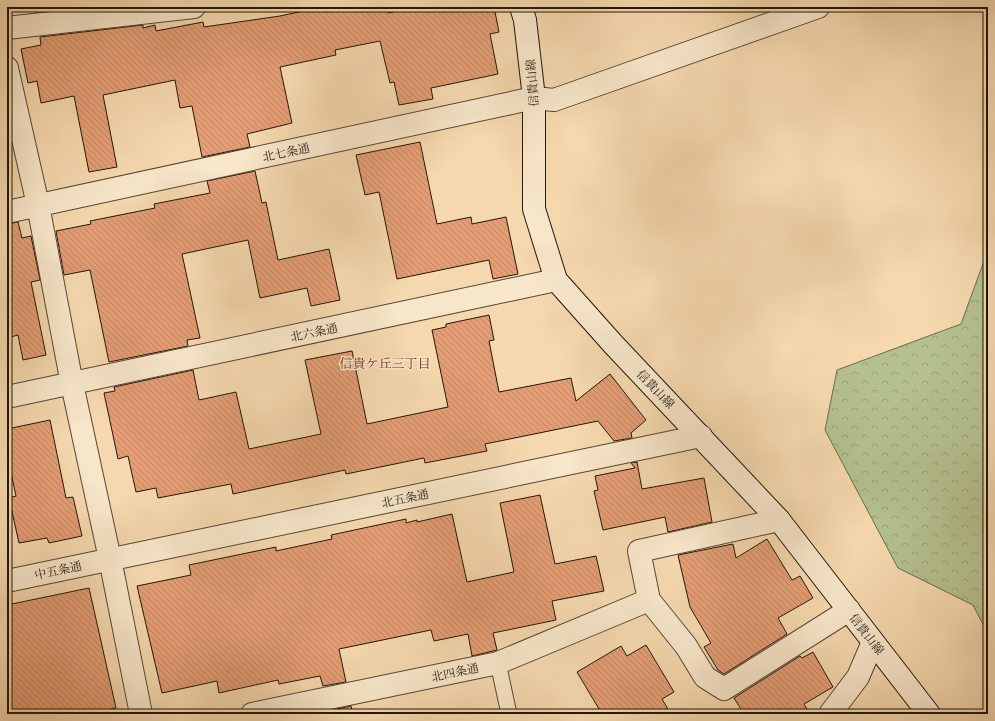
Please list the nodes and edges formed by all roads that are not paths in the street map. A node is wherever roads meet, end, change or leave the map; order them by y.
1 (194, 7) edge
2 (521, 7) edge
3 (818, 7) edge
4 (7, 28) edge
5 (7, 68) edge
6 (534, 98) junction
7 (38, 205) junction
8 (7, 212) edge
9 (556, 280) junction
10 (72, 384) junction
11 (7, 397) edge
12 (701, 436) junction
13 (779, 520) junction
14 (110, 559) junction
15 (7, 581) edge
16 (649, 600) junction
17 (849, 610) junction
18 (873, 642) junction
19 (498, 663) junction
20 (299, 709) edge
21 (140, 714) edge
22 (252, 714) edge
23 (509, 714) edge
24 (830, 714) edge
25 (929, 714) edge

1 - 4 street
2 - 6 street, 信貴山線
3 - 6 street, 北七条通
5 - 7 street
6 - 7 street, 北七条通
6 - 9 street, 信貴山線
7 - 8 street, 北七条通
7 - 10 street
9 - 10 street, 北六条通
9 - 12 street, 信貴山線
10 - 11 street, 北六条通
10 - 14 street
12 - 13 street, 信貴山線
12 - 14 street, 北五条通
13 - 16 street
13 - 17 street, 信貴山線
14 - 15 street, 中五条通
14 - 21 street
16 - 17 street
16 - 19 street, 北四条通
17 - 18 street, 信貴山線
18 - 24 street
18 - 25 street, 信貴山線
19 - 20 street, 北四条通
19 - 23 lane
20 - 22 street, 北四条通

